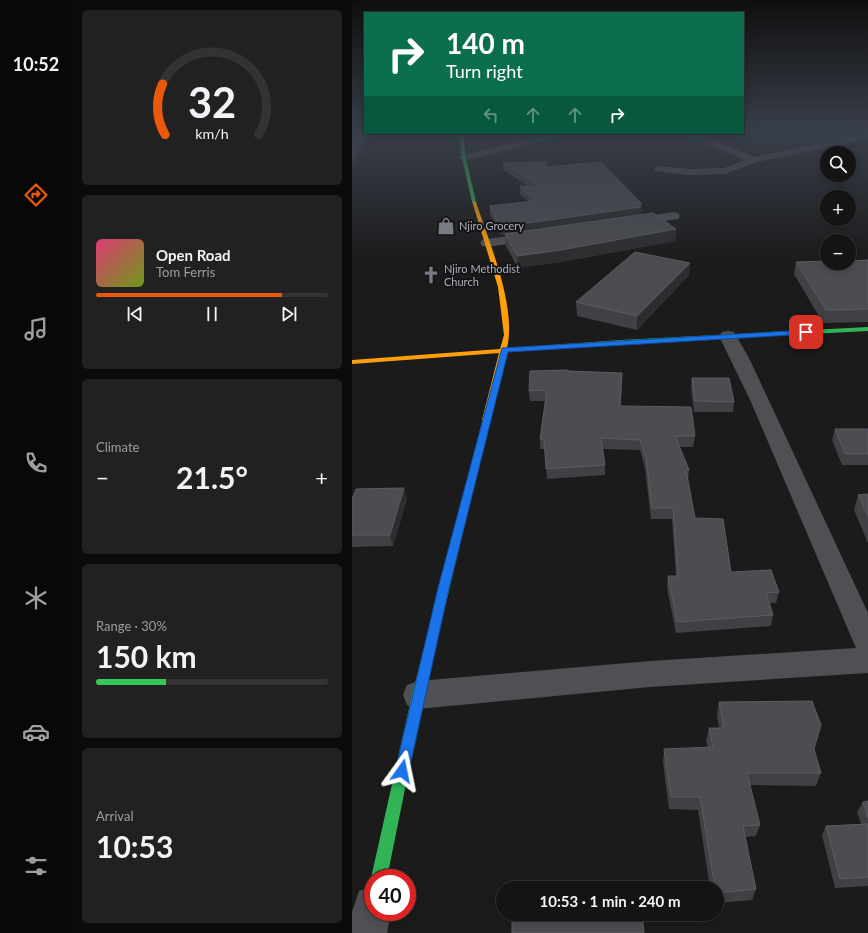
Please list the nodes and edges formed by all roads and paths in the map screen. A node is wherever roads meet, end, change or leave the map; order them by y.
1 (468, 176) edge
2 (674, 216) dead end
3 (619, 224) edge
4 (549, 234) edge
5 (487, 243) junction
6 (868, 329) edge
7 (728, 336) junction
8 (504, 350) junction
9 (352, 362) edge
10 (868, 644) edge
11 (868, 660) edge
12 (418, 695) junction
13 (381, 869) edge
14 (370, 921) edge
15 (367, 933) edge

1 - 5 street
2 - 3 street
4 - 5 street
5 - 8 street
6 - 7 street
7 - 8 street
7 - 10 street
8 - 9 street
8 - 12 street
11 - 12 street
12 - 13 street
14 - 15 street

